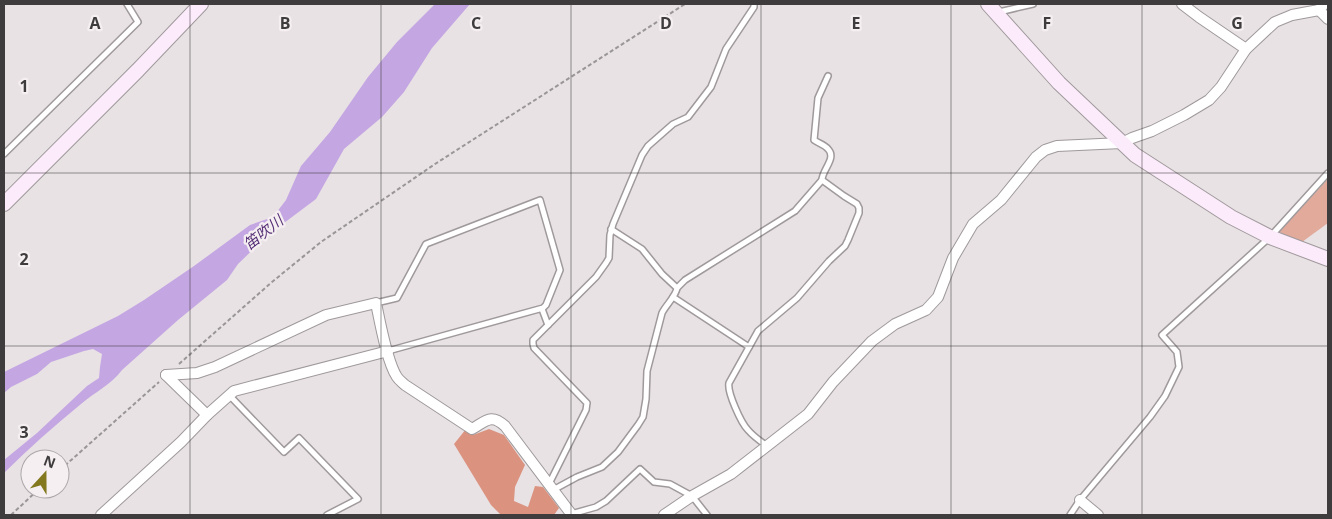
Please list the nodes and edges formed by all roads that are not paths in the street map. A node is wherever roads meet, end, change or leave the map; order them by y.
1 (127, 4) edge
2 (201, 4) edge
3 (754, 4) edge
4 (1033, 4) edge
5 (1182, 4) edge
6 (1322, 7) edge
7 (992, 8) edge
8 (1328, 19) edge
9 (1246, 50) junction
10 (828, 76) dead end
11 (1122, 143) junction
12 (4, 154) edge
13 (1328, 174) edge
14 (822, 180) junction
15 (4, 204) edge
16 (611, 229) junction
17 (1270, 237) junction
18 (1328, 259) edge
19 (677, 288) junction
20 (673, 297) junction
21 (376, 303) junction
22 (542, 309) junction
23 (548, 325) junction
24 (749, 347) junction
25 (388, 352) junction
26 (230, 395) junction
27 (206, 415) junction
28 (766, 446) junction
29 (551, 487) junction
30 (692, 496) junction
31 (1080, 500) junction
32 (568, 514) edge
33 (101, 515) edge
34 (327, 515) edge
35 (664, 515) edge
36 (708, 515) edge
37 (1070, 515) edge
38 (1098, 515) edge

1 - 12 lane
2 - 15 street
3 - 16 lane
4 - 7 lane
5 - 9 street
6 - 8 street
6 - 9 street
7 - 11 street
9 - 11 street
10 - 14 lane
11 - 17 street
11 - 28 street
13 - 17 lane
14 - 19 lane
14 - 24 lane
16 - 19 lane
16 - 23 lane
17 - 18 street
17 - 31 lane
19 - 20 lane
20 - 24 lane
20 - 29 lane
21 - 22 lane
21 - 25 street
21 - 27 street
22 - 23 lane
22 - 25 lane
23 - 29 lane
24 - 28 lane
25 - 26 street
25 - 29 street
26 - 27 street
26 - 34 lane
27 - 33 street
28 - 30 street
29 - 32 street
30 - 32 lane
30 - 35 street
30 - 36 lane
31 - 37 lane
31 - 38 street

